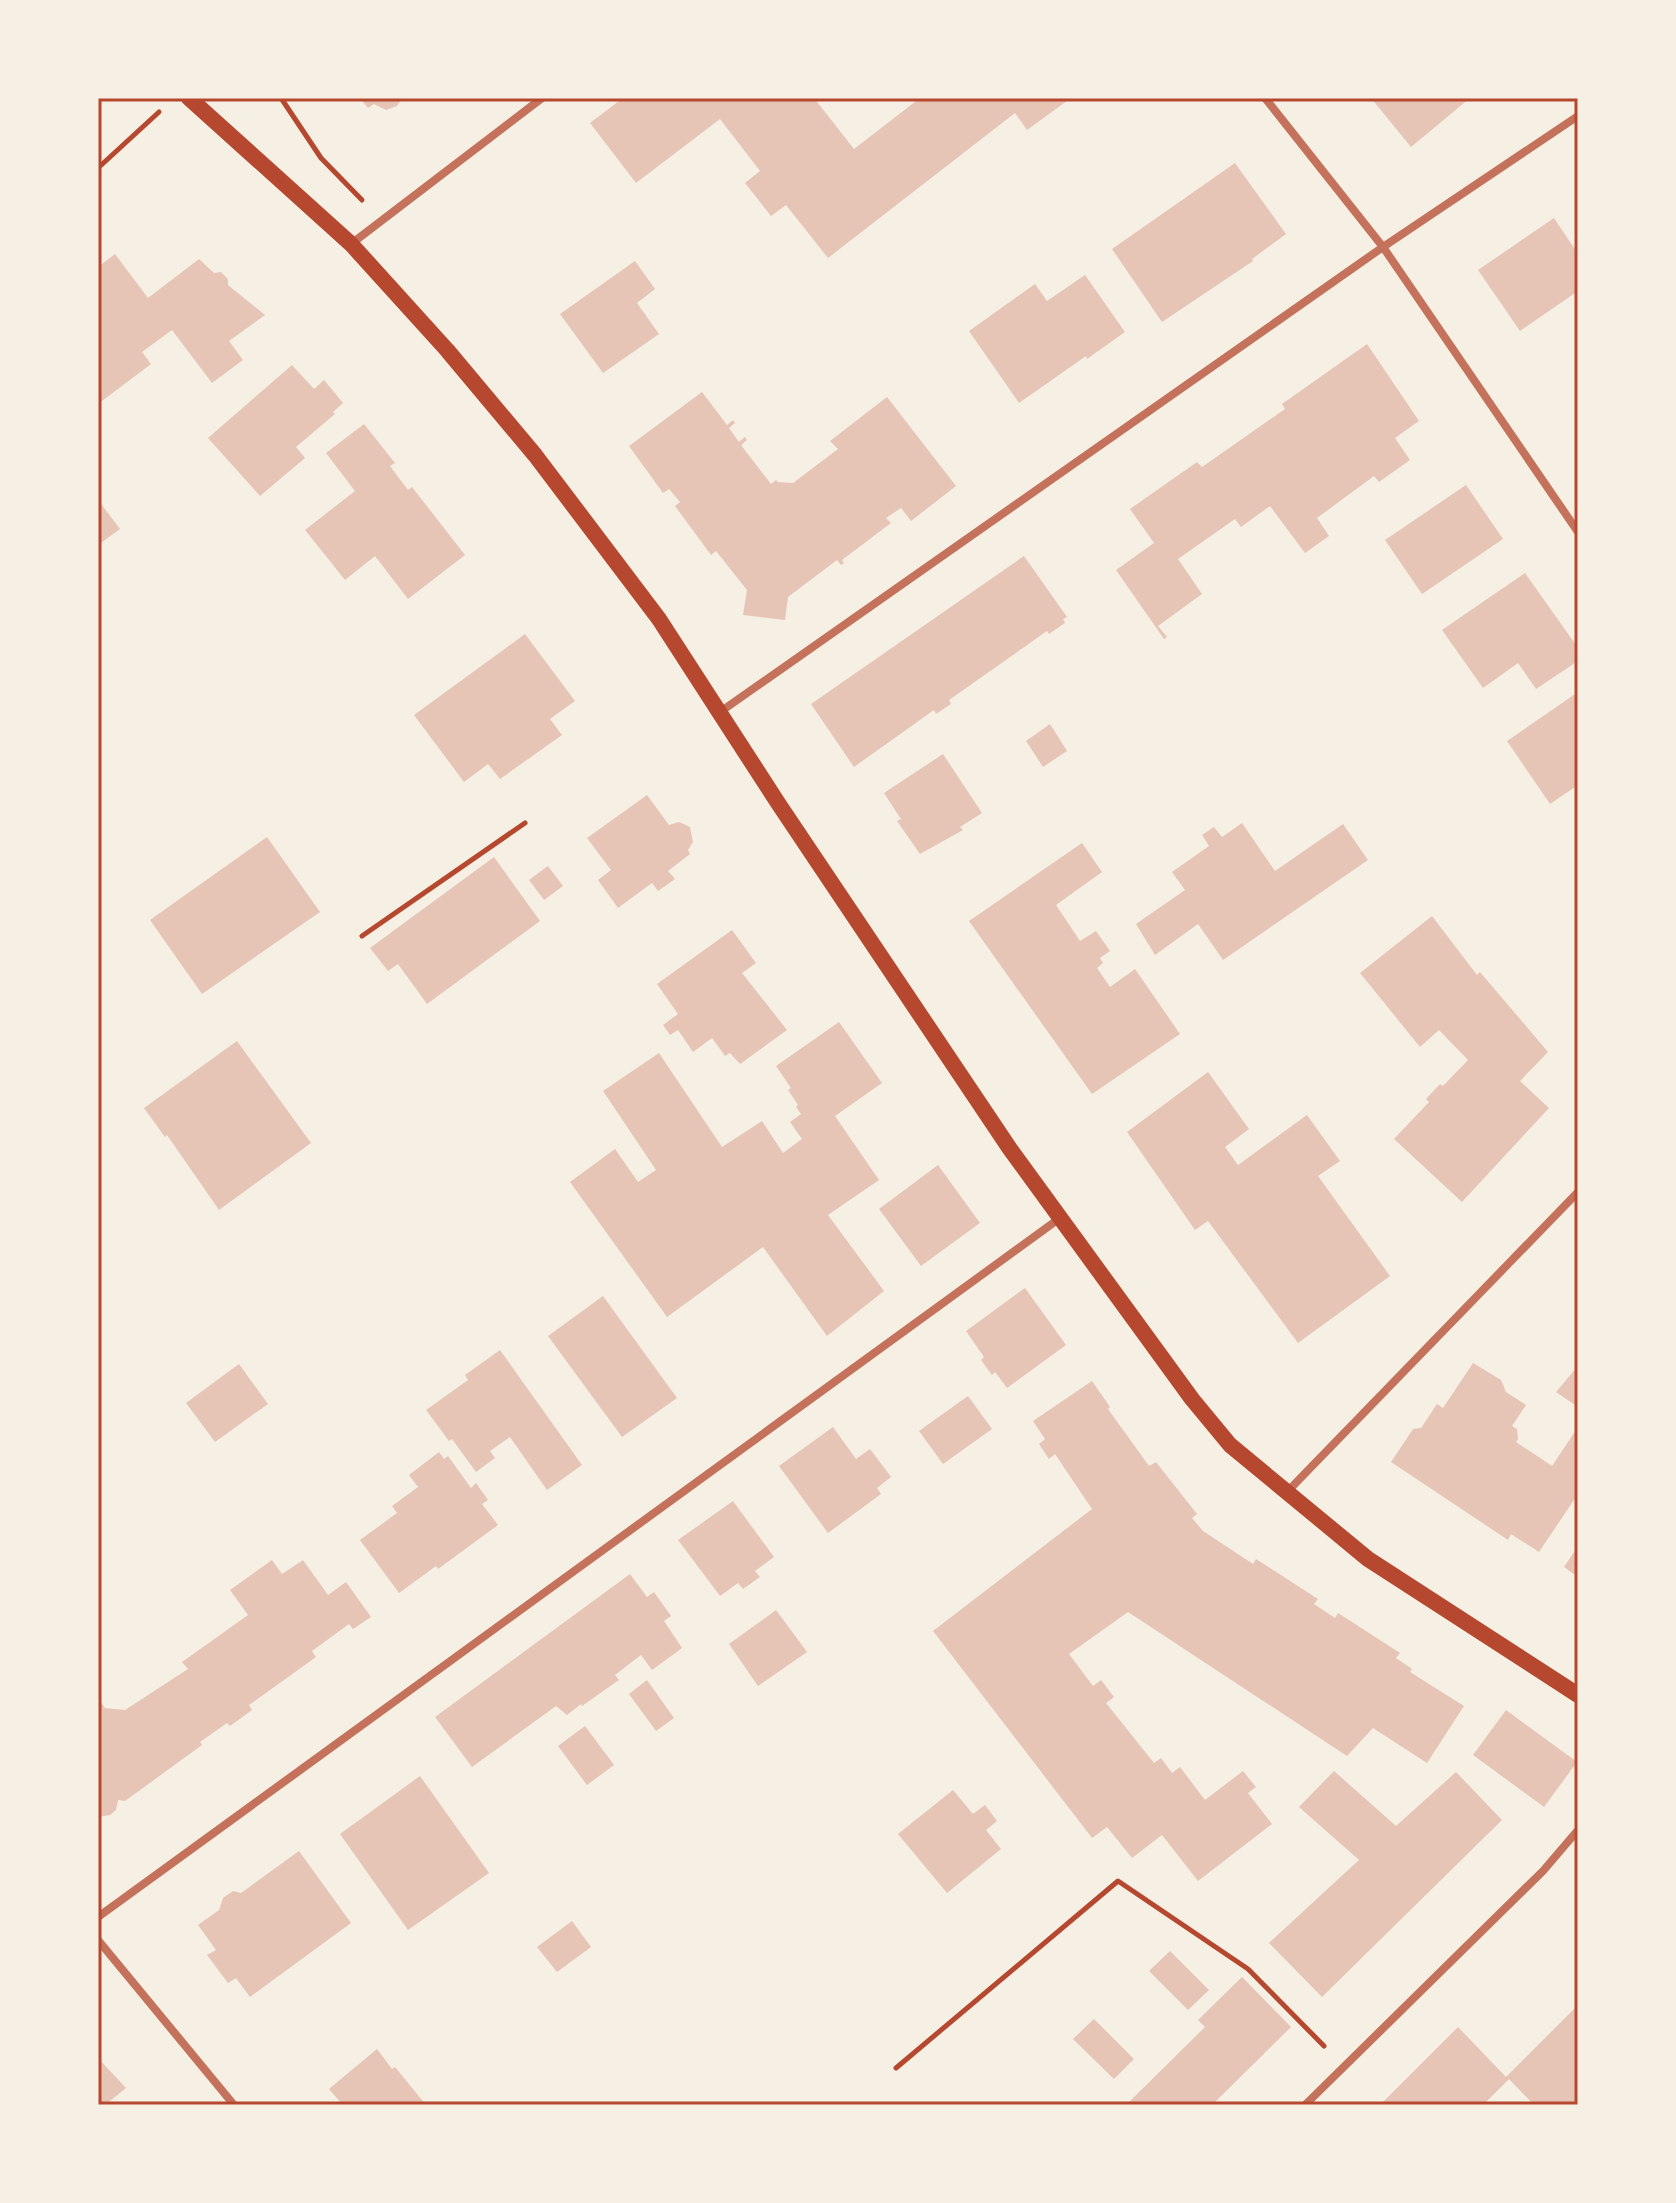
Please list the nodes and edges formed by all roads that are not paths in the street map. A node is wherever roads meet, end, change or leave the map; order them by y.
1 (189, 98) edge
2 (542, 98) edge
3 (1265, 98) edge
4 (1578, 116) edge
5 (351, 244) junction
6 (1383, 247) junction
7 (1578, 532) edge
8 (720, 712) junction
9 (1578, 1192) edge
10 (1060, 1218) junction
11 (1286, 1493) junction
12 (1578, 1695) edge
13 (1578, 1830) edge
14 (98, 1917) edge
15 (98, 1940) edge
16 (234, 2105) edge
17 (1305, 2105) edge

1 - 5 main road
2 - 5 street
3 - 6 street
4 - 6 street
5 - 8 main road
6 - 7 street
6 - 8 street
8 - 10 main road
9 - 11 street
10 - 11 main road
10 - 14 street
11 - 12 main road
13 - 17 street
15 - 16 street

